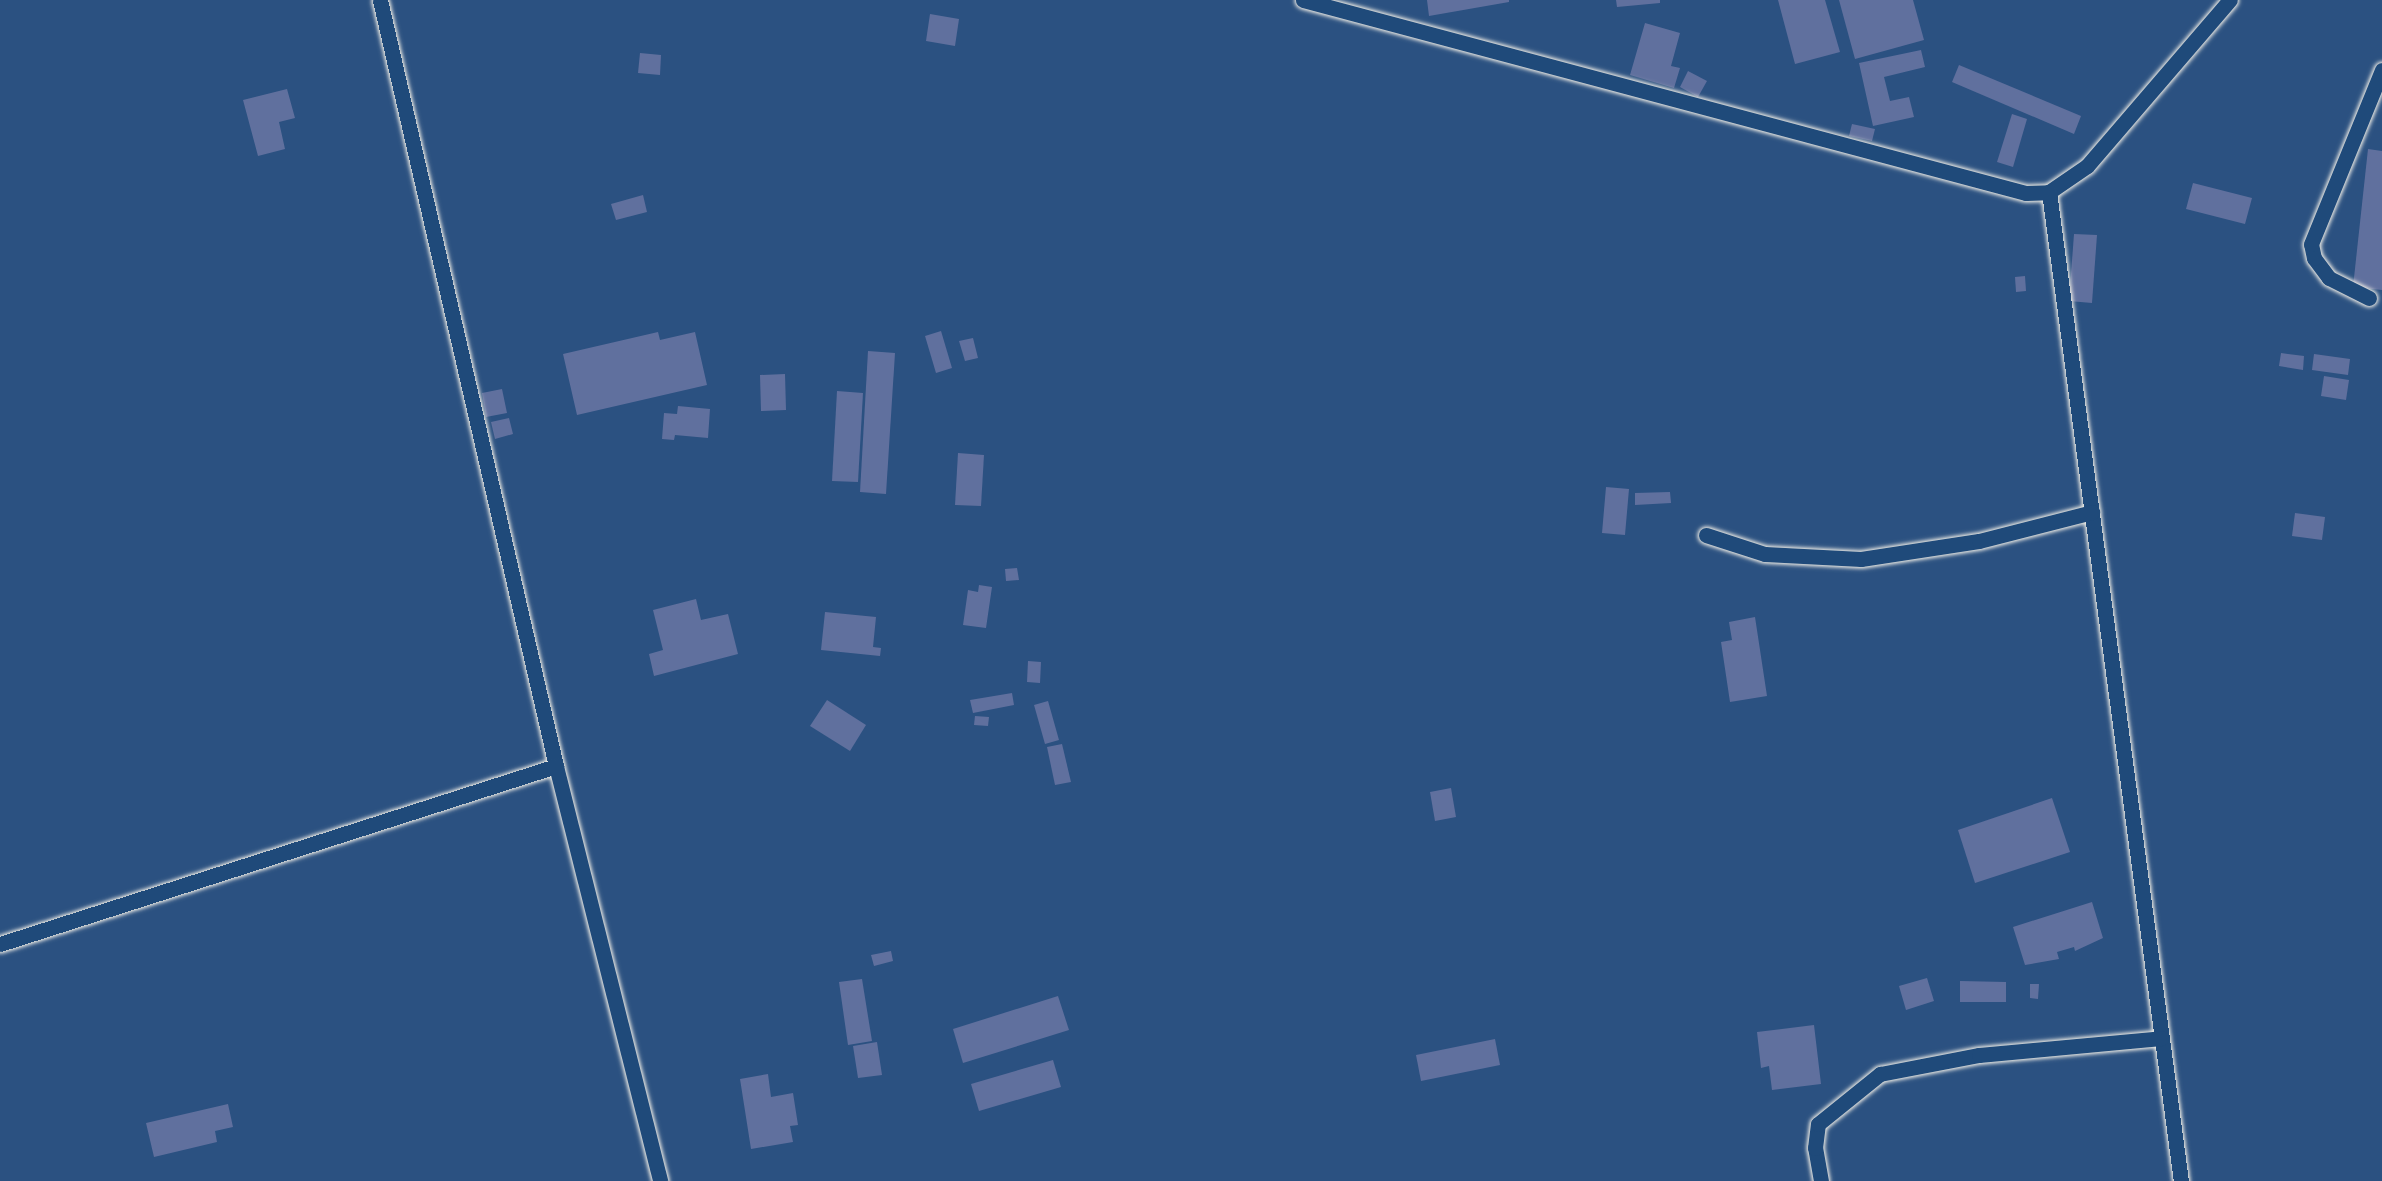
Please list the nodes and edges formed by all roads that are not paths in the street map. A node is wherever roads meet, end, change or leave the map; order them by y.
1 (380, 0) edge
2 (1302, 0) edge
3 (2230, 0) edge
4 (2382, 70) edge
5 (2050, 192) junction
6 (2369, 298) dead end
7 (2092, 512) junction
8 (1706, 535) dead end
9 (556, 766) junction
10 (0, 944) edge
11 (2161, 1038) junction
12 (660, 1181) edge
13 (1820, 1181) edge
14 (2181, 1181) edge

1 - 9 street
2 - 5 street
3 - 5 street
4 - 6 street
5 - 7 street
7 - 8 street
7 - 11 street
9 - 10 street
9 - 12 street
11 - 13 street
11 - 14 street

